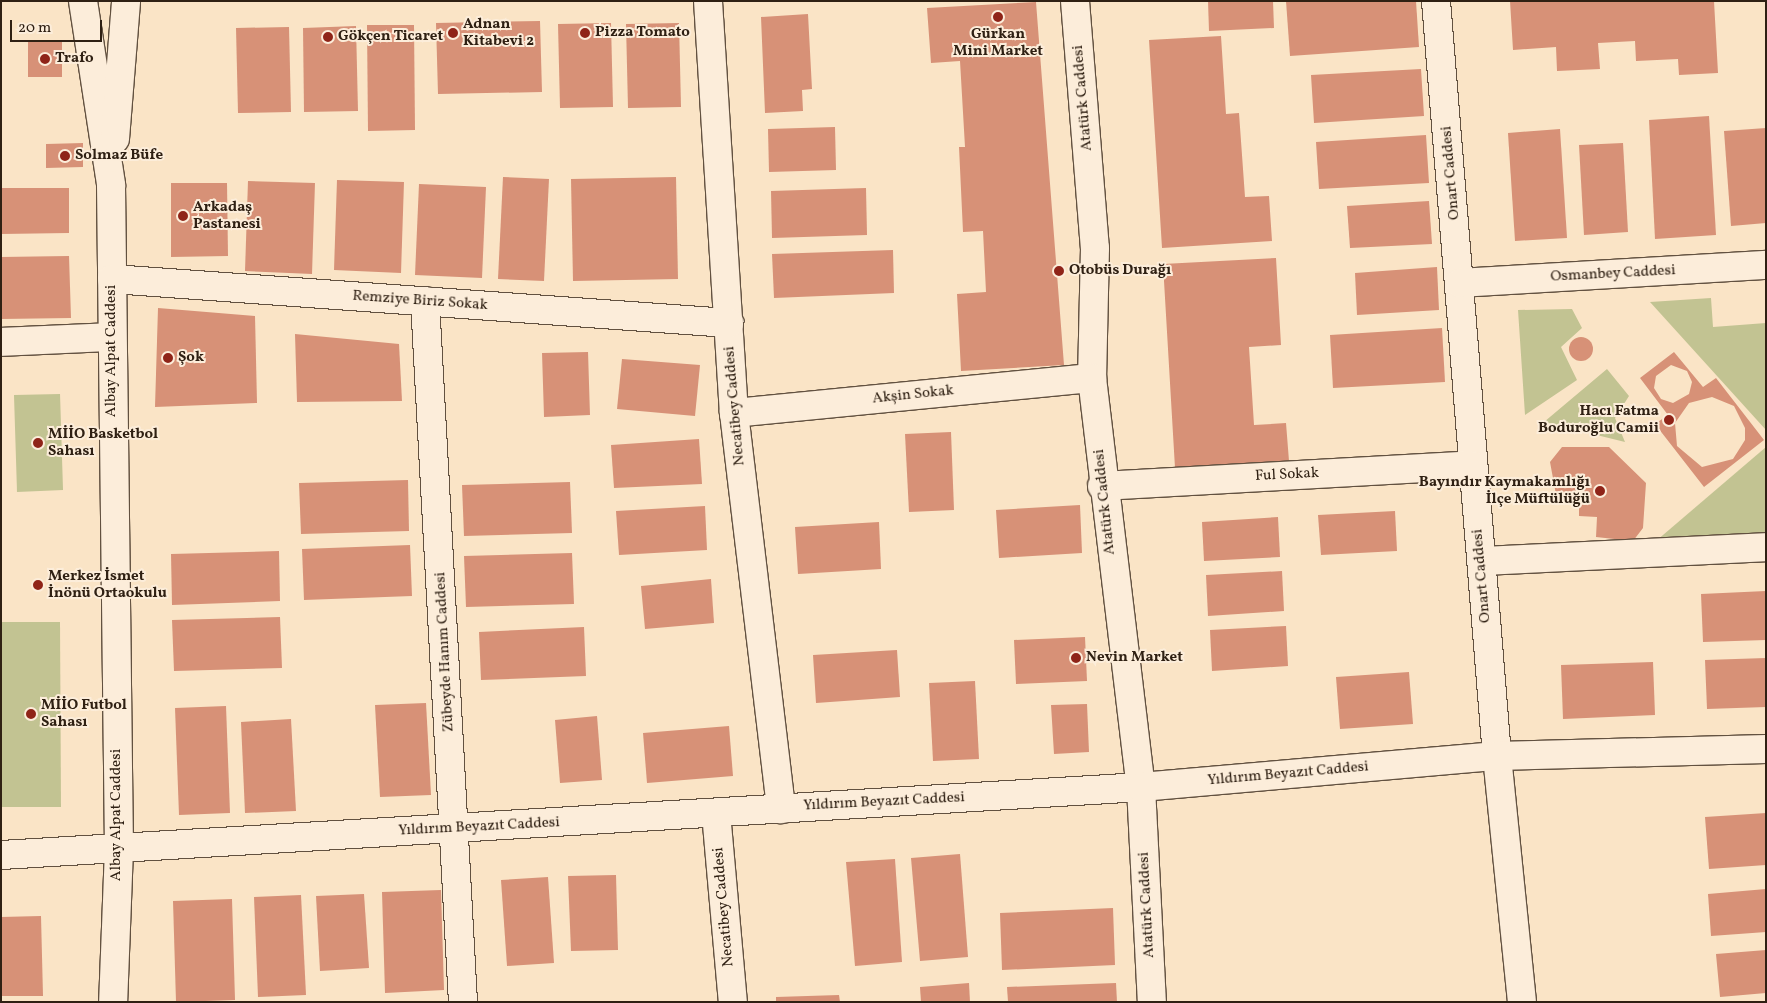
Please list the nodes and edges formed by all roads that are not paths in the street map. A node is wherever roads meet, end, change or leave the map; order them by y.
1 (84, 1) edge
2 (126, 1) edge
3 (708, 1) edge
4 (1075, 1) edge
5 (1436, 1) edge
6 (111, 185) junction
7 (1766, 265) edge
8 (112, 279) junction
9 (1460, 283) junction
10 (426, 301) junction
11 (729, 323) junction
12 (111, 337) junction
13 (1, 342) edge
14 (1092, 378) junction
15 (734, 413) junction
16 (1472, 465) junction
17 (1102, 486) junction
18 (1766, 547) edge
19 (1482, 561) junction
20 (1766, 749) edge
21 (1497, 756) junction
22 (1141, 787) junction
23 (781, 809) junction
24 (716, 813) junction
25 (455, 828) junction
26 (119, 849) junction
27 (1, 855) edge
28 (113, 1002) edge
29 (463, 1002) edge
30 (733, 1002) edge
31 (1152, 1002) edge
32 (1522, 1002) edge

1 - 6 street, Albay Alpat Caddesi
2 - 6 street
3 - 11 street, Necatibey Caddesi
4 - 14 street, Atatürk Caddesi
5 - 9 street, Onart Caddesi
6 - 8 street, Albay Alpat Caddesi
7 - 9 street, Osmanbey Caddesi
8 - 10 street, Remziye Biriz Sokak
8 - 12 street, Albay Alpat Caddesi
9 - 16 street, Onart Caddesi
10 - 11 street, Remziye Biriz Sokak
10 - 25 street, Zübeyde Hanım Caddesi
11 - 15 street, Necatibey Caddesi
12 - 13 street
12 - 26 street, Albay Alpat Caddesi
14 - 15 street, Akşin Sokak
14 - 17 street, Atatürk Caddesi
15 - 23 street, Necatibey Caddesi
16 - 17 street, Ful Sokak
16 - 19 street, Onart Caddesi
17 - 22 street, Atatürk Caddesi
18 - 19 street
19 - 21 street, Onart Caddesi
20 - 21 street, Yıldırım Beyazıt Caddesi
21 - 22 street, Yıldırım Beyazıt Caddesi
21 - 32 street, Onart Caddesi
22 - 23 street, Yıldırım Beyazıt Caddesi
22 - 31 street, Atatürk Caddesi
23 - 24 street, Yıldırım Beyazıt Caddesi
24 - 25 street, Yıldırım Beyazıt Caddesi
24 - 30 street, Necatibey Caddesi
25 - 26 street, Yıldırım Beyazıt Caddesi
25 - 29 street, Zübeyde Hanım Caddesi
26 - 27 street, Yıldırım Beyazıt Caddesi
26 - 28 street, Albay Alpat Caddesi

